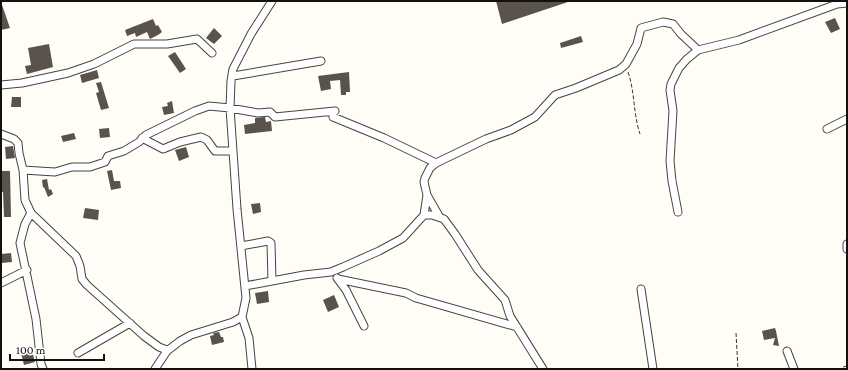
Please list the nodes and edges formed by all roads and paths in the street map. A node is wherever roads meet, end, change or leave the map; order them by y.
1 (272, 1) edge
2 (847, 3) edge
3 (698, 50) junction
4 (212, 53) dead end
5 (322, 61) dead end
6 (626, 64) junction
7 (233, 76) junction
8 (1, 85) edge
9 (230, 108) junction
10 (847, 119) edge
11 (827, 129) dead end
12 (1, 134) edge
13 (640, 134) dead end
14 (142, 138) junction
15 (233, 151) junction
16 (436, 163) junction
17 (23, 170) junction
18 (427, 195) junction
19 (678, 212) dead end
20 (31, 213) junction
21 (424, 215) junction
22 (439, 216) junction
23 (847, 244) edge
24 (241, 246) junction
25 (847, 249) edge
26 (27, 270) junction
27 (331, 272) junction
28 (338, 279) junction
29 (272, 281) junction
30 (1, 283) edge
31 (245, 286) junction
32 (641, 289) dead end
33 (242, 317) junction
34 (130, 323) junction
35 (364, 326) dead end
36 (517, 327) junction
37 (736, 333) dead end
38 (167, 350) junction
39 (787, 351) dead end
40 (78, 353) dead end
41 (847, 366) edge
42 (843, 367) dead end
43 (541, 368) edge
44 (43, 369) edge
45 (155, 369) edge
46 (252, 369) edge
47 (653, 369) edge
48 (738, 369) edge
49 (794, 369) edge

1 - 7 street
2 - 3 street
3 - 6 street
3 - 19 street
4 - 8 street
5 - 7 street
6 - 13 path
6 - 16 street
7 - 9 street
9 - 14 street
9 - 15 street
9 - 16 street
10 - 11 street
12 - 17 street
14 - 15 street
14 - 17 street
15 - 24 street
16 - 18 street
17 - 20 street
18 - 21 street
18 - 22 street
20 - 26 street
20 - 34 street
21 - 22 street
21 - 27 street
22 - 36 street
23 - 25 street
24 - 29 street
24 - 31 street
26 - 30 street
26 - 44 street
27 - 28 street
27 - 29 street
28 - 35 street
28 - 36 street
29 - 31 street
31 - 33 street
32 - 47 street
33 - 38 street
33 - 46 street
34 - 38 street
34 - 40 street
36 - 43 street
37 - 48 path
38 - 45 street
39 - 49 street
41 - 42 path

